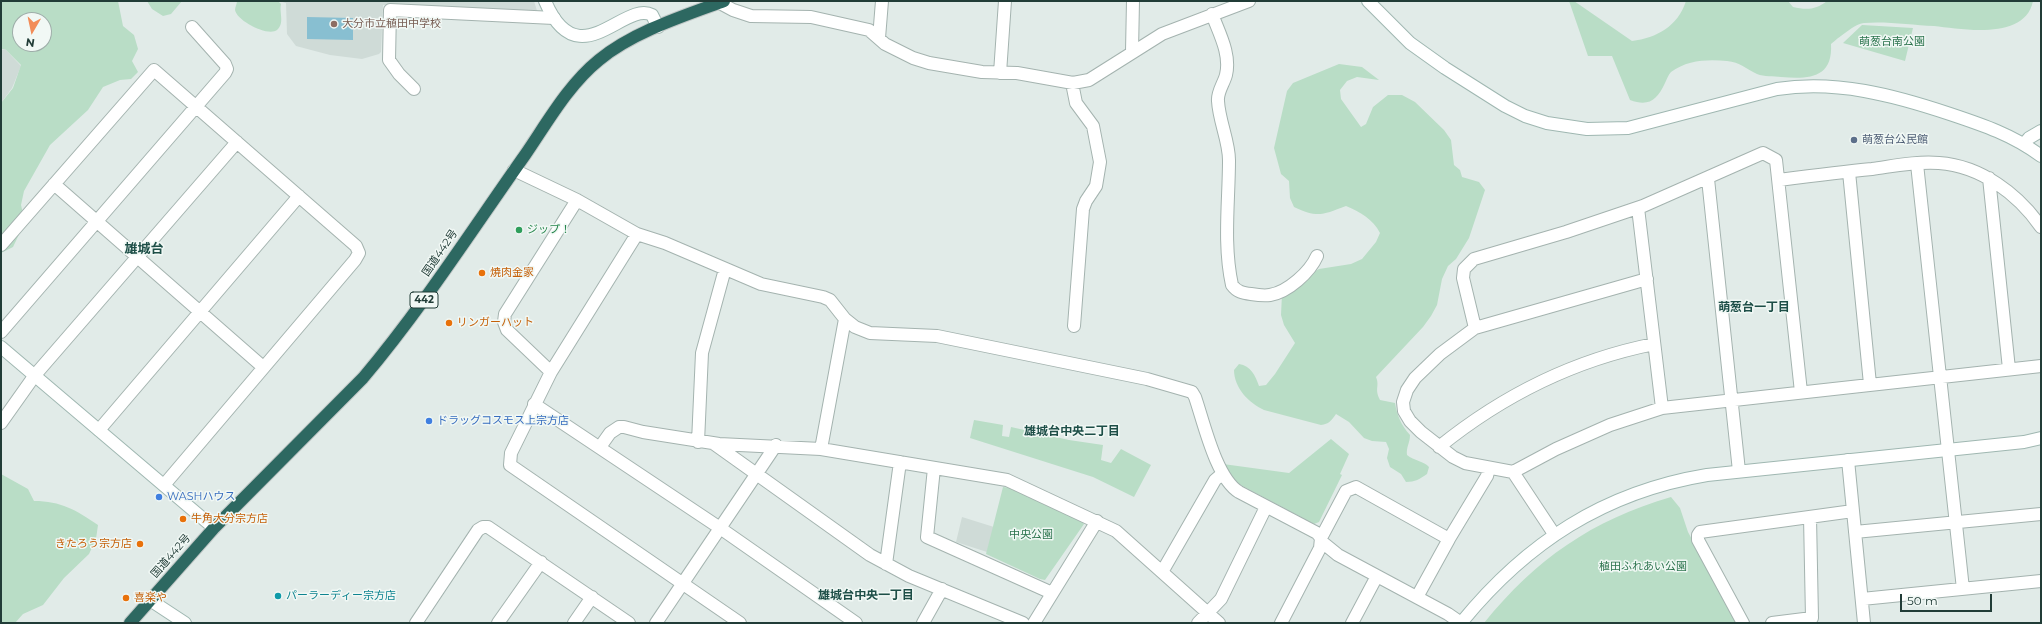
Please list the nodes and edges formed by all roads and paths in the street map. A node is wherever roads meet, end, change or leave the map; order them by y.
1 (545, 1) edge
2 (882, 1) edge
3 (1005, 1) edge
4 (1133, 1) edge
5 (1249, 1) edge
6 (1368, 1) edge
7 (722, 2) edge
8 (1212, 14) junction
9 (554, 18) junction
10 (192, 27) dead end
11 (658, 27) junction
12 (879, 38) junction
13 (1132, 51) junction
14 (1000, 72) junction
15 (1072, 83) junction
16 (414, 89) dead end
17 (196, 107) junction
18 (2041, 130) edge
19 (237, 142) junction
20 (2024, 144) junction
21 (2041, 156) edge
22 (1917, 164) junction
23 (514, 170) junction
24 (1849, 172) junction
25 (1989, 178) junction
26 (1708, 179) junction
27 (1779, 180) junction
28 (54, 184) junction
29 (299, 196) junction
30 (577, 200) junction
31 (1638, 208) junction
32 (97, 221) junction
33 (2041, 227) edge
34 (637, 234) junction
35 (1, 245) edge
36 (1317, 256) dead end
37 (137, 257) junction
38 (725, 269) junction
39 (1647, 279) junction
40 (200, 312) junction
41 (845, 319) junction
42 (1074, 326) dead end
43 (1475, 328) junction
44 (1, 332) edge
45 (1654, 344) junction
46 (1, 347) edge
47 (2041, 366) edge
48 (263, 367) junction
49 (2009, 369) junction
50 (550, 372) junction
51 (35, 375) junction
52 (1940, 377) junction
53 (1870, 384) junction
54 (1801, 392) junction
55 (1731, 399) junction
56 (534, 404) junction
57 (1662, 408) junction
58 (1, 424) edge
59 (99, 430) junction
60 (2041, 438) edge
61 (698, 442) junction
62 (713, 443) junction
63 (776, 445) junction
64 (1439, 446) junction
65 (600, 447) junction
66 (821, 449) junction
67 (1948, 450) junction
68 (1848, 460) junction
69 (900, 462) junction
70 (934, 468) junction
71 (1489, 468) junction
72 (1739, 471) junction
73 (1513, 472) junction
74 (756, 474) junction
75 (1222, 474) junction
76 (164, 486) junction
77 (1266, 507) junction
78 (1853, 511) junction
79 (2041, 514) edge
80 (1810, 517) junction
81 (1096, 521) junction
82 (1956, 523) junction
83 (214, 528) junction
84 (720, 528) junction
85 (1855, 532) junction
86 (1554, 534) junction
87 (1449, 539) junction
88 (1322, 540) junction
89 (541, 562) junction
90 (886, 564) junction
91 (1162, 572) junction
92 (1377, 576) junction
93 (2041, 581) edge
94 (683, 584) junction
95 (942, 589) junction
96 (1962, 589) junction
97 (1052, 593) junction
98 (592, 597) junction
99 (1417, 597) junction
100 (1862, 599) junction
101 (150, 600) junction
102 (1208, 613) junction
103 (130, 623) edge
104 (185, 623) edge
105 (416, 623) edge
106 (498, 623) edge
107 (574, 623) edge
108 (629, 623) edge
109 (656, 623) edge
110 (740, 623) edge
111 (856, 623) edge
112 (923, 623) edge
113 (1023, 623) edge
114 (1034, 623) edge
115 (1198, 623) edge
116 (1219, 623) edge
117 (1281, 623) edge
118 (1352, 623) edge
119 (1461, 623) edge
120 (1743, 623) edge
121 (1772, 623) edge
122 (1864, 623) edge

1 - 9 street
2 - 12 street
3 - 14 street
4 - 13 street
5 - 8 street
6 - 20 street
7 - 11 highway, 国道442号 / 442
7 - 12 street
8 - 13 street
8 - 36 street
9 - 11 street
9 - 16 street
10 - 17 street
11 - 23 highway, 国道442号 / 442
12 - 14 street
13 - 15 street
14 - 15 street
15 - 42 street
17 - 19 street
17 - 28 street
17 - 32 street
18 - 20 street
19 - 29 street
19 - 37 street
20 - 21 street
22 - 24 street
22 - 25 street
22 - 52 street
23 - 30 street
23 - 83 highway, 国道442号 / 442
24 - 27 street
24 - 53 street
25 - 33 street
25 - 49 street
26 - 27 street
26 - 31 street
26 - 55 street
27 - 54 street
28 - 32 street
28 - 35 street
29 - 40 street
29 - 48 street
30 - 34 street
30 - 50 street
31 - 39 street
31 - 43 street
32 - 37 street
32 - 44 street
34 - 38 street
34 - 50 street
37 - 40 street
37 - 51 street
38 - 41 street
38 - 61 street
39 - 43 street
39 - 45 street
40 - 48 street
40 - 59 street
41 - 66 street
41 - 75 street
43 - 64 street
45 - 57 street
45 - 64 street
46 - 51 street
47 - 49 street
48 - 76 street
49 - 52 street
50 - 56 street
51 - 58 street
51 - 59 street
52 - 53 street
52 - 67 street
53 - 54 street
54 - 55 street
55 - 57 street
55 - 72 street
56 - 65 street
56 - 94 street
57 - 73 street
59 - 76 street
60 - 67 street
61 - 62 street
61 - 65 street
62 - 63 street
62 - 74 street
63 - 66 street
63 - 74 street
64 - 71 street
65 - 84 street
66 - 69 street
67 - 68 street
67 - 82 street
68 - 72 street
68 - 78 street
69 - 70 street
69 - 90 street
70 - 81 street
70 - 97 street
71 - 73 street
71 - 87 street
72 - 86 street
73 - 86 street
74 - 84 street
74 - 90 street
75 - 77 street
75 - 91 street
76 - 83 street
77 - 88 street
77 - 102 street
78 - 80 street
78 - 85 street
79 - 82 street
80 - 120 street
80 - 121 street
81 - 91 street
81 - 97 street
82 - 85 street
82 - 96 street
83 - 101 highway, 国道442号 / 442
84 - 94 street
84 - 111 street
85 - 100 street
86 - 119 street
87 - 88 street
87 - 99 street
88 - 92 street
88 - 117 street
89 - 98 street
89 - 105 street
89 - 106 street
90 - 95 street
91 - 102 street
92 - 99 street
92 - 118 street
93 - 96 street
94 - 109 street
94 - 110 street
95 - 112 street
95 - 113 street
96 - 100 street
97 - 114 street
98 - 107 street
98 - 108 street
99 - 119 street
100 - 122 street
101 - 103 highway, 国道442号 / 442
101 - 104 street
102 - 115 street
102 - 116 street

